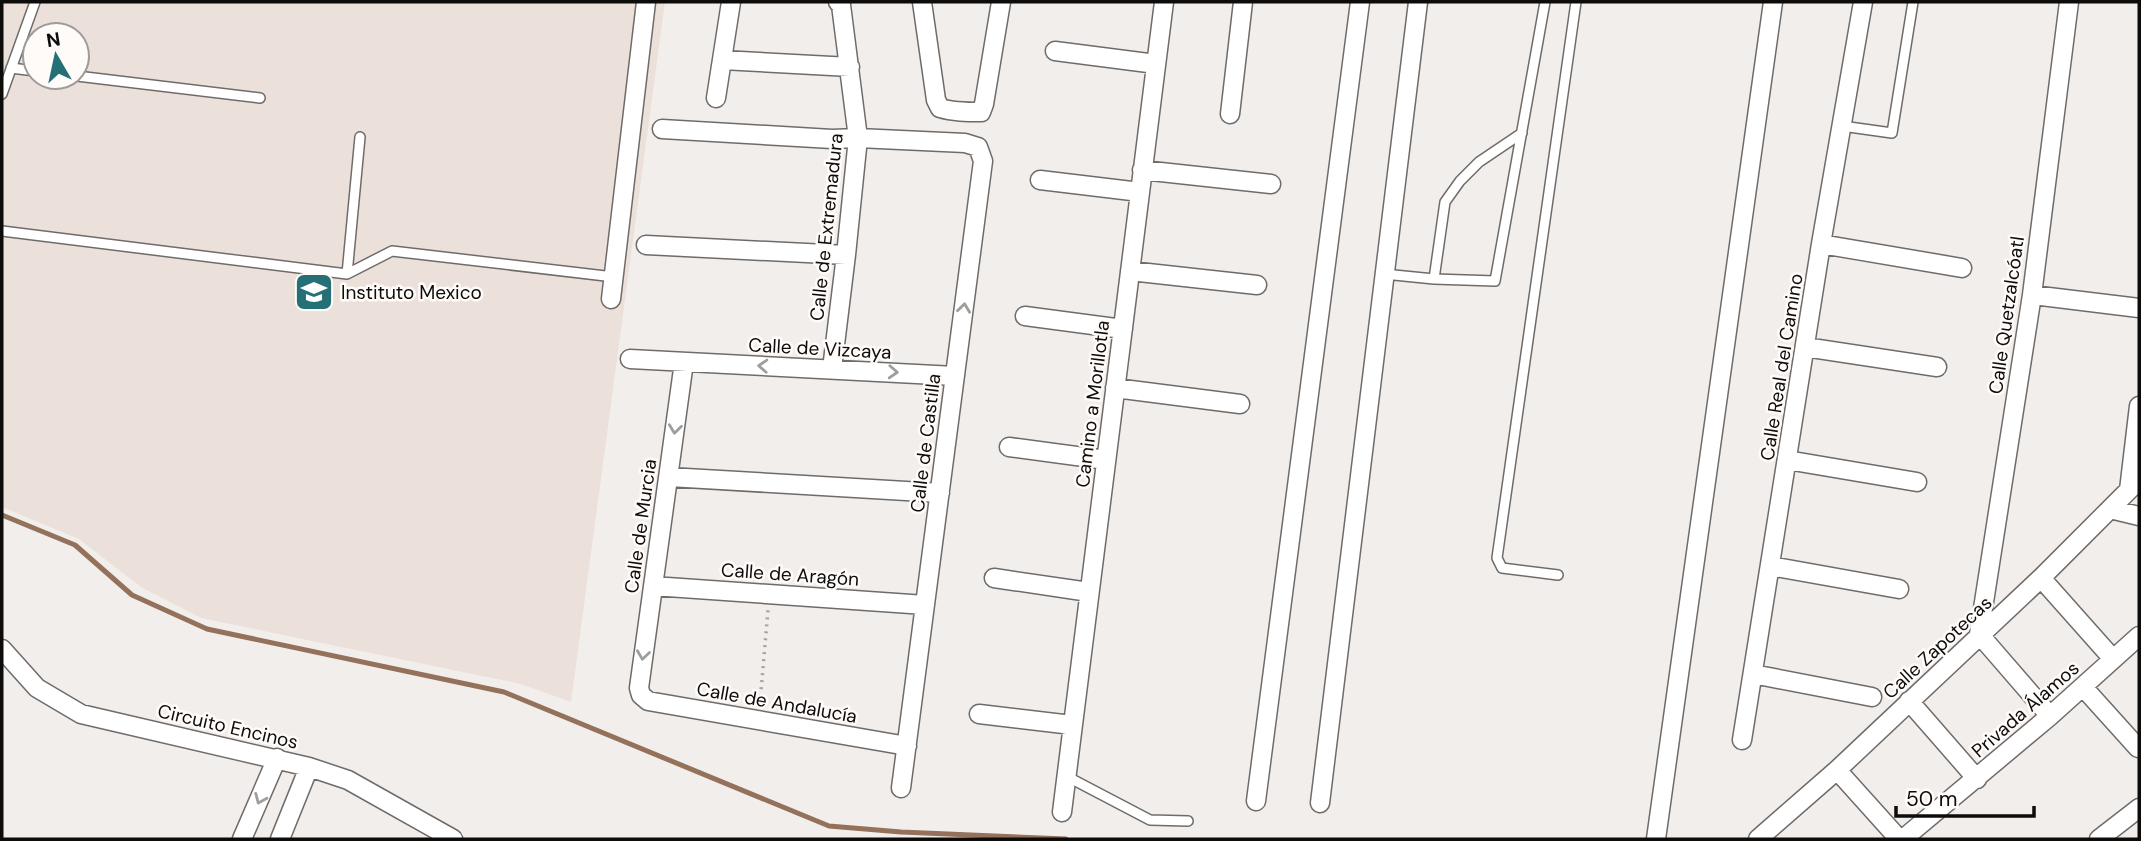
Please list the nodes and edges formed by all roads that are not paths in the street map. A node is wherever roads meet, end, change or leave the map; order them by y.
1 (35, 2) edge
2 (646, 2) edge
3 (731, 2) edge
4 (922, 2) edge
5 (1000, 2) edge
6 (1164, 2) edge
7 (1243, 2) edge
8 (1360, 2) edge
9 (1418, 2) edge
10 (1545, 2) edge
11 (1576, 2) edge
12 (1773, 2) edge
13 (1863, 2) edge
14 (1913, 2) edge
15 (2070, 2) edge
16 (841, 3) edge
17 (1055, 51) dead end
18 (722, 60) junction
19 (1156, 64) junction
20 (850, 67) junction
21 (11, 68) junction
22 (21, 69) edge
23 (91, 78) edge
24 (2, 94) edge
25 (260, 97) dead end
26 (716, 98) dead end
27 (1230, 114) dead end
28 (1842, 126) junction
29 (662, 129) dead end
30 (1522, 134) junction
31 (360, 137) dead end
32 (858, 138) junction
33 (1142, 170) junction
34 (1041, 180) dead end
35 (1272, 184) dead end
36 (1140, 192) junction
37 (2, 231) edge
38 (1821, 244) junction
39 (646, 245) dead end
40 (846, 255) junction
41 (1962, 268) dead end
42 (1130, 271) junction
43 (347, 274) junction
44 (1384, 274) junction
45 (614, 277) junction
46 (1434, 279) junction
47 (1257, 285) dead end
48 (2032, 295) junction
49 (611, 299) dead end
50 (2139, 308) edge
51 (1025, 316) dead end
52 (1123, 329) junction
53 (1805, 347) junction
54 (630, 359) dead end
55 (684, 362) junction
56 (1937, 368) dead end
57 (832, 369) junction
58 (955, 376) junction
59 (1115, 388) junction
60 (1240, 404) dead end
61 (2139, 406) edge
62 (1009, 447) dead end
63 (1106, 460) junction
64 (1787, 460) junction
65 (669, 477) junction
66 (1917, 482) dead end
67 (2134, 485) edge
68 (940, 493) junction
69 (2110, 509) junction
70 (2139, 516) edge
71 (1770, 566) junction
72 (1558, 575) dead end
73 (994, 578) dead end
74 (2041, 578) junction
75 (653, 586) junction
76 (1899, 589) dead end
77 (1089, 592) junction
78 (925, 605) junction
79 (1979, 634) junction
80 (2139, 636) edge
81 (2, 649) edge
82 (2113, 659) junction
83 (1753, 674) junction
84 (2083, 687) junction
85 (641, 695) joint
86 (1872, 697) dead end
87 (1909, 701) junction
88 (979, 714) dead end
89 (2050, 716) junction
90 (1072, 725) junction
91 (1742, 740) dead end
92 (907, 747) junction
93 (2137, 748) dead end
94 (277, 758) junction
95 (309, 767) junction
96 (1838, 770) junction
97 (1066, 776) junction
98 (1977, 779) junction
99 (901, 788) dead end
100 (1256, 802) dead end
101 (1321, 803) dead end
102 (2139, 808) edge
103 (1062, 812) dead end
104 (1188, 821) dead end
105 (242, 839) edge
106 (280, 839) edge
107 (453, 839) edge
108 (1656, 839) edge
109 (1758, 839) edge
110 (1901, 839) edge
111 (2099, 839) edge

1 - 21 lane
2 - 45 street
3 - 18 street
4 - 5 street
6 - 19 street, Camino a Morillotla
7 - 27 street
8 - 100 street
9 - 44 street
10 - 30 lane
11 - 72 lane
12 - 108 street
13 - 28 street, Calle Real del Camino
14 - 28 lane
15 - 48 street, Calle Quetzalcóatl
16 - 20 street, Calle de Extremadura
17 - 19 street
18 - 20 street
18 - 26 street
19 - 33 street, Camino a Morillotla
20 - 32 street, Calle de Extremadura
21 - 22 lane
21 - 24 lane
23 - 25 lane
28 - 38 street, Calle Real del Camino
29 - 32 street
30 - 46 lane
30 - 46 lane
31 - 43 lane
32 - 40 street, Calle de Extremadura
58 -> 32 street, Calle de Castilla
33 - 35 street
33 - 36 street, Camino a Morillotla
34 - 36 street
36 - 42 street, Camino a Morillotla
37 - 43 lane
38 - 41 street
38 - 53 street, Calle Real del Camino
39 - 40 street
40 - 57 street, Calle de Extremadura
42 - 47 street
42 - 52 street, Camino a Morillotla
43 - 45 lane
44 - 46 lane
44 - 101 street
45 - 49 street
48 - 50 street
48 - 79 street, Calle Quetzalcóatl
51 - 52 street
52 - 59 street, Camino a Morillotla
53 - 56 street
53 - 64 street, Calle Real del Camino
54 - 55 street, Calle de Vizcaya
57 -> 55 street, Calle de Vizcaya
55 -> 65 street, Calle de Murcia
57 -> 58 street, Calle de Vizcaya
58 - 68 street, Calle de Castilla
59 - 60 street
59 - 63 street, Camino a Morillotla
61 - 67 street
62 - 63 street
63 - 77 street, Camino a Morillotla
64 - 66 street
64 - 71 street, Calle Real del Camino
65 - 68 street
65 - 75 street, Calle de Murcia
67 - 69 street, Calle Zapotecas
68 - 78 street, Calle de Castilla
69 - 70 street
69 - 74 street, Calle Zapotecas
71 - 76 street
71 - 83 street, Calle Real del Camino
73 - 77 street
74 - 79 street, Calle Zapotecas
74 - 82 street
75 - 78 street, Calle de Aragón
75 -> 85 street, Calle de Murcia
77 - 90 street, Camino a Morillotla
78 - 92 street, Calle de Castilla
79 - 87 street, Calle Zapotecas
79 - 89 street
80 - 82 street, Privada Álamos
81 - 94 street, Circuito Encinos
82 - 84 street, Privada Álamos
83 - 86 street
83 - 91 street, Calle Real del Camino
84 - 89 street, Privada Álamos
84 - 93 street
85 - 92 street, Calle de Andalucía
87 - 96 street, Calle Zapotecas
87 - 98 street
88 - 90 street
89 - 98 street, Privada Álamos
90 - 97 street, Camino a Morillotla
92 - 99 street, Calle de Castilla
94 - 95 street, Circuito Encinos
94 -> 105 street
95 - 106 street
95 - 107 street, Circuito Encinos
96 - 109 street, Calle Zapotecas
96 - 110 street
97 - 103 street, Camino a Morillotla
97 - 104 lane
98 - 110 street, Privada Álamos
102 - 111 street

